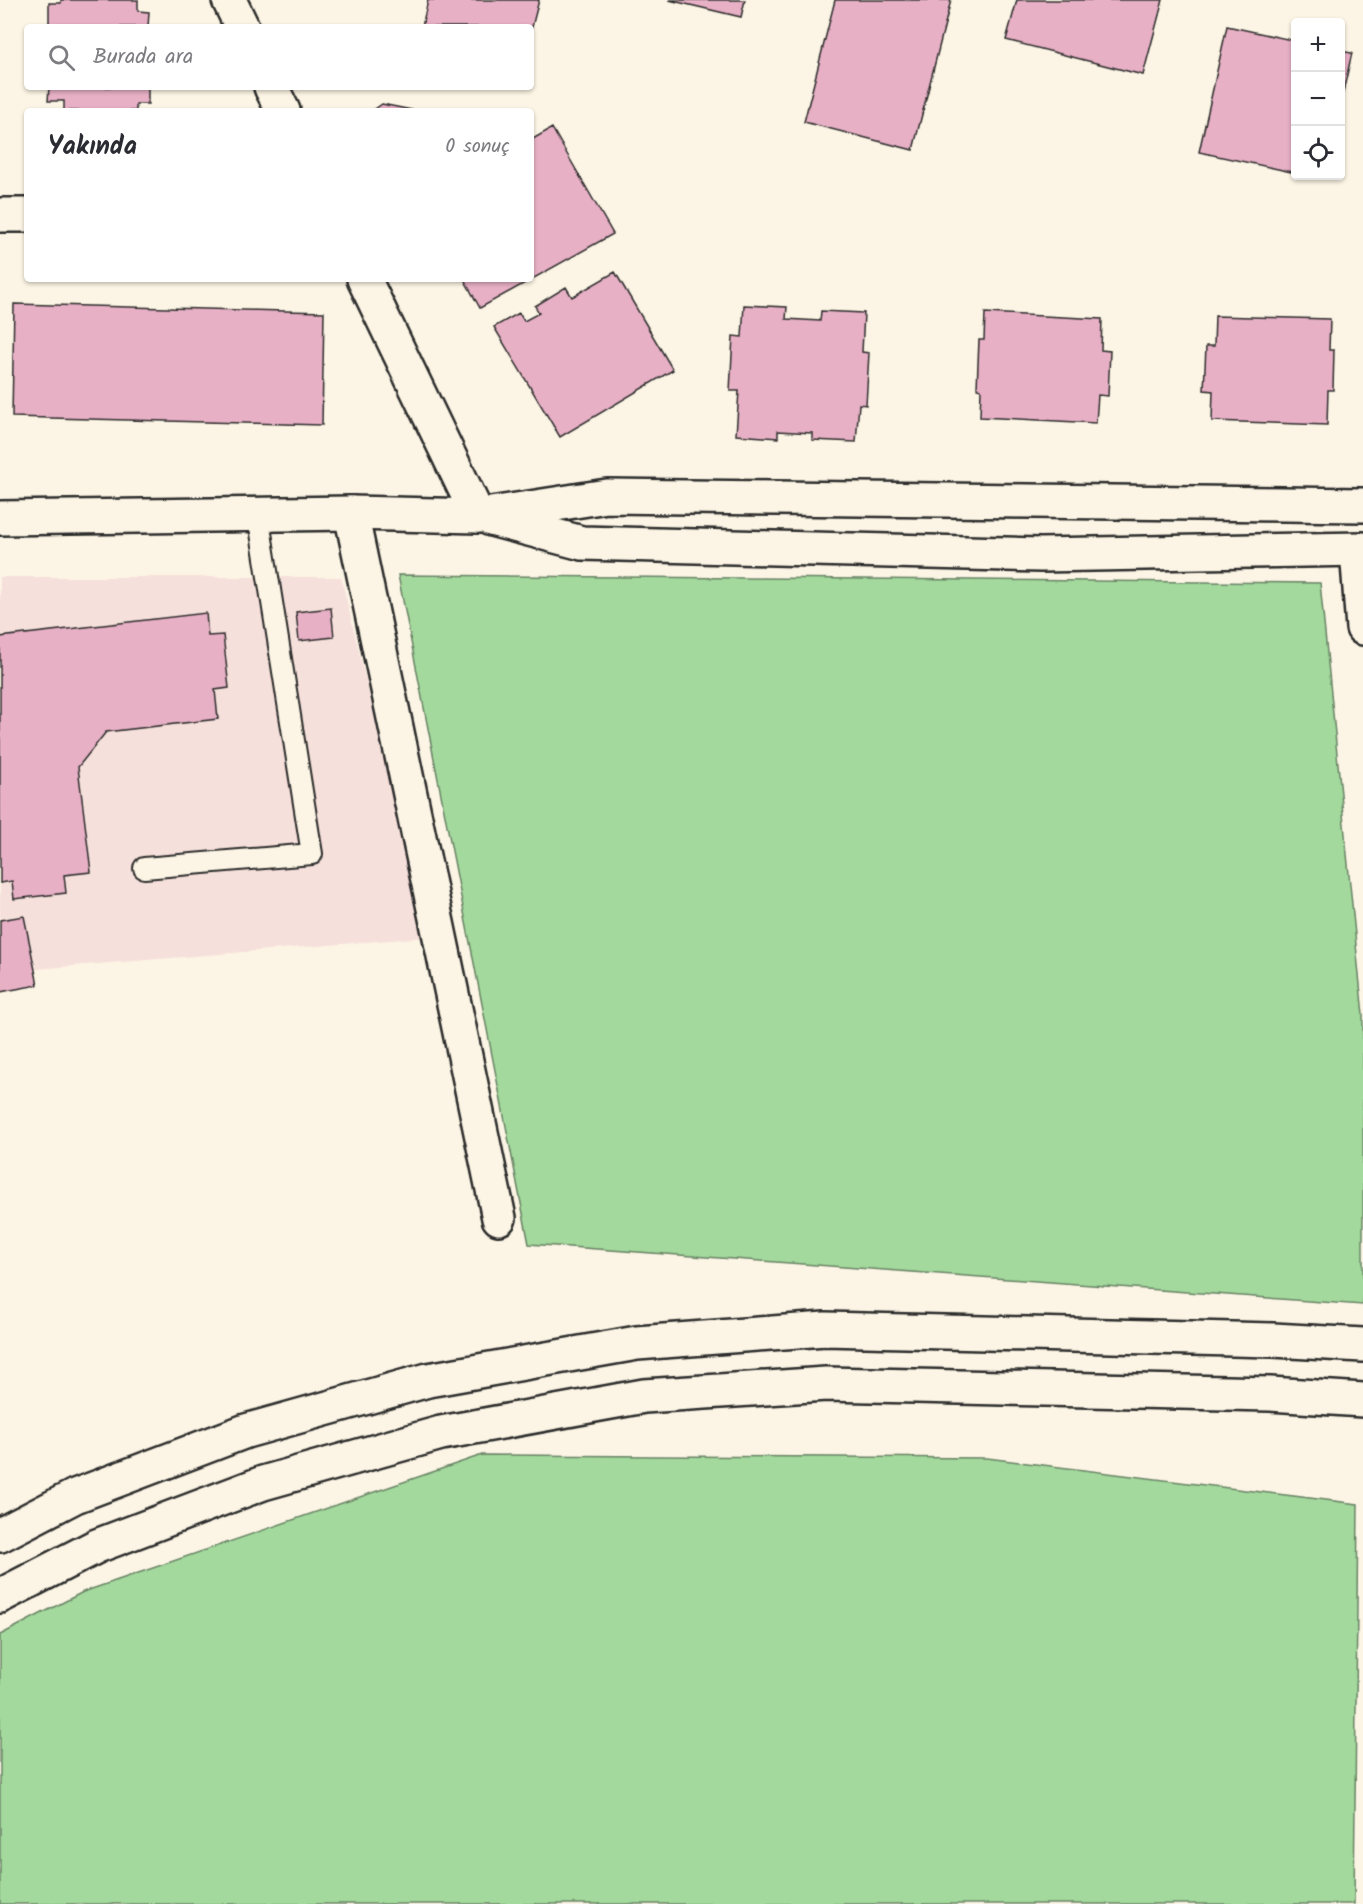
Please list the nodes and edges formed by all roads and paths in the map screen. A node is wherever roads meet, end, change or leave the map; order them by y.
1 (229, 0) edge
2 (241, 24) edge
3 (272, 90) edge
4 (282, 108) edge
5 (0, 215) edge
6 (24, 215) edge
7 (365, 282) edge
8 (1363, 505) edge
9 (351, 513) junction
10 (258, 514) junction
11 (478, 516) junction
12 (0, 518) edge
13 (1360, 550) edge
14 (1363, 628) edge
15 (144, 868) dead end
16 (499, 1218) dead end
17 (1363, 1346) edge
18 (1363, 1400) edge
19 (0, 1535) edge
20 (0, 1596) edge

1 - 2 street
3 - 4 street
5 - 6 street
7 - 11 street
8 - 11 street
9 - 10 street
9 - 11 street
9 - 16 street
10 - 12 street
10 - 15 lane
11 - 13 street
13 - 14 street
17 - 19 street
18 - 20 street

